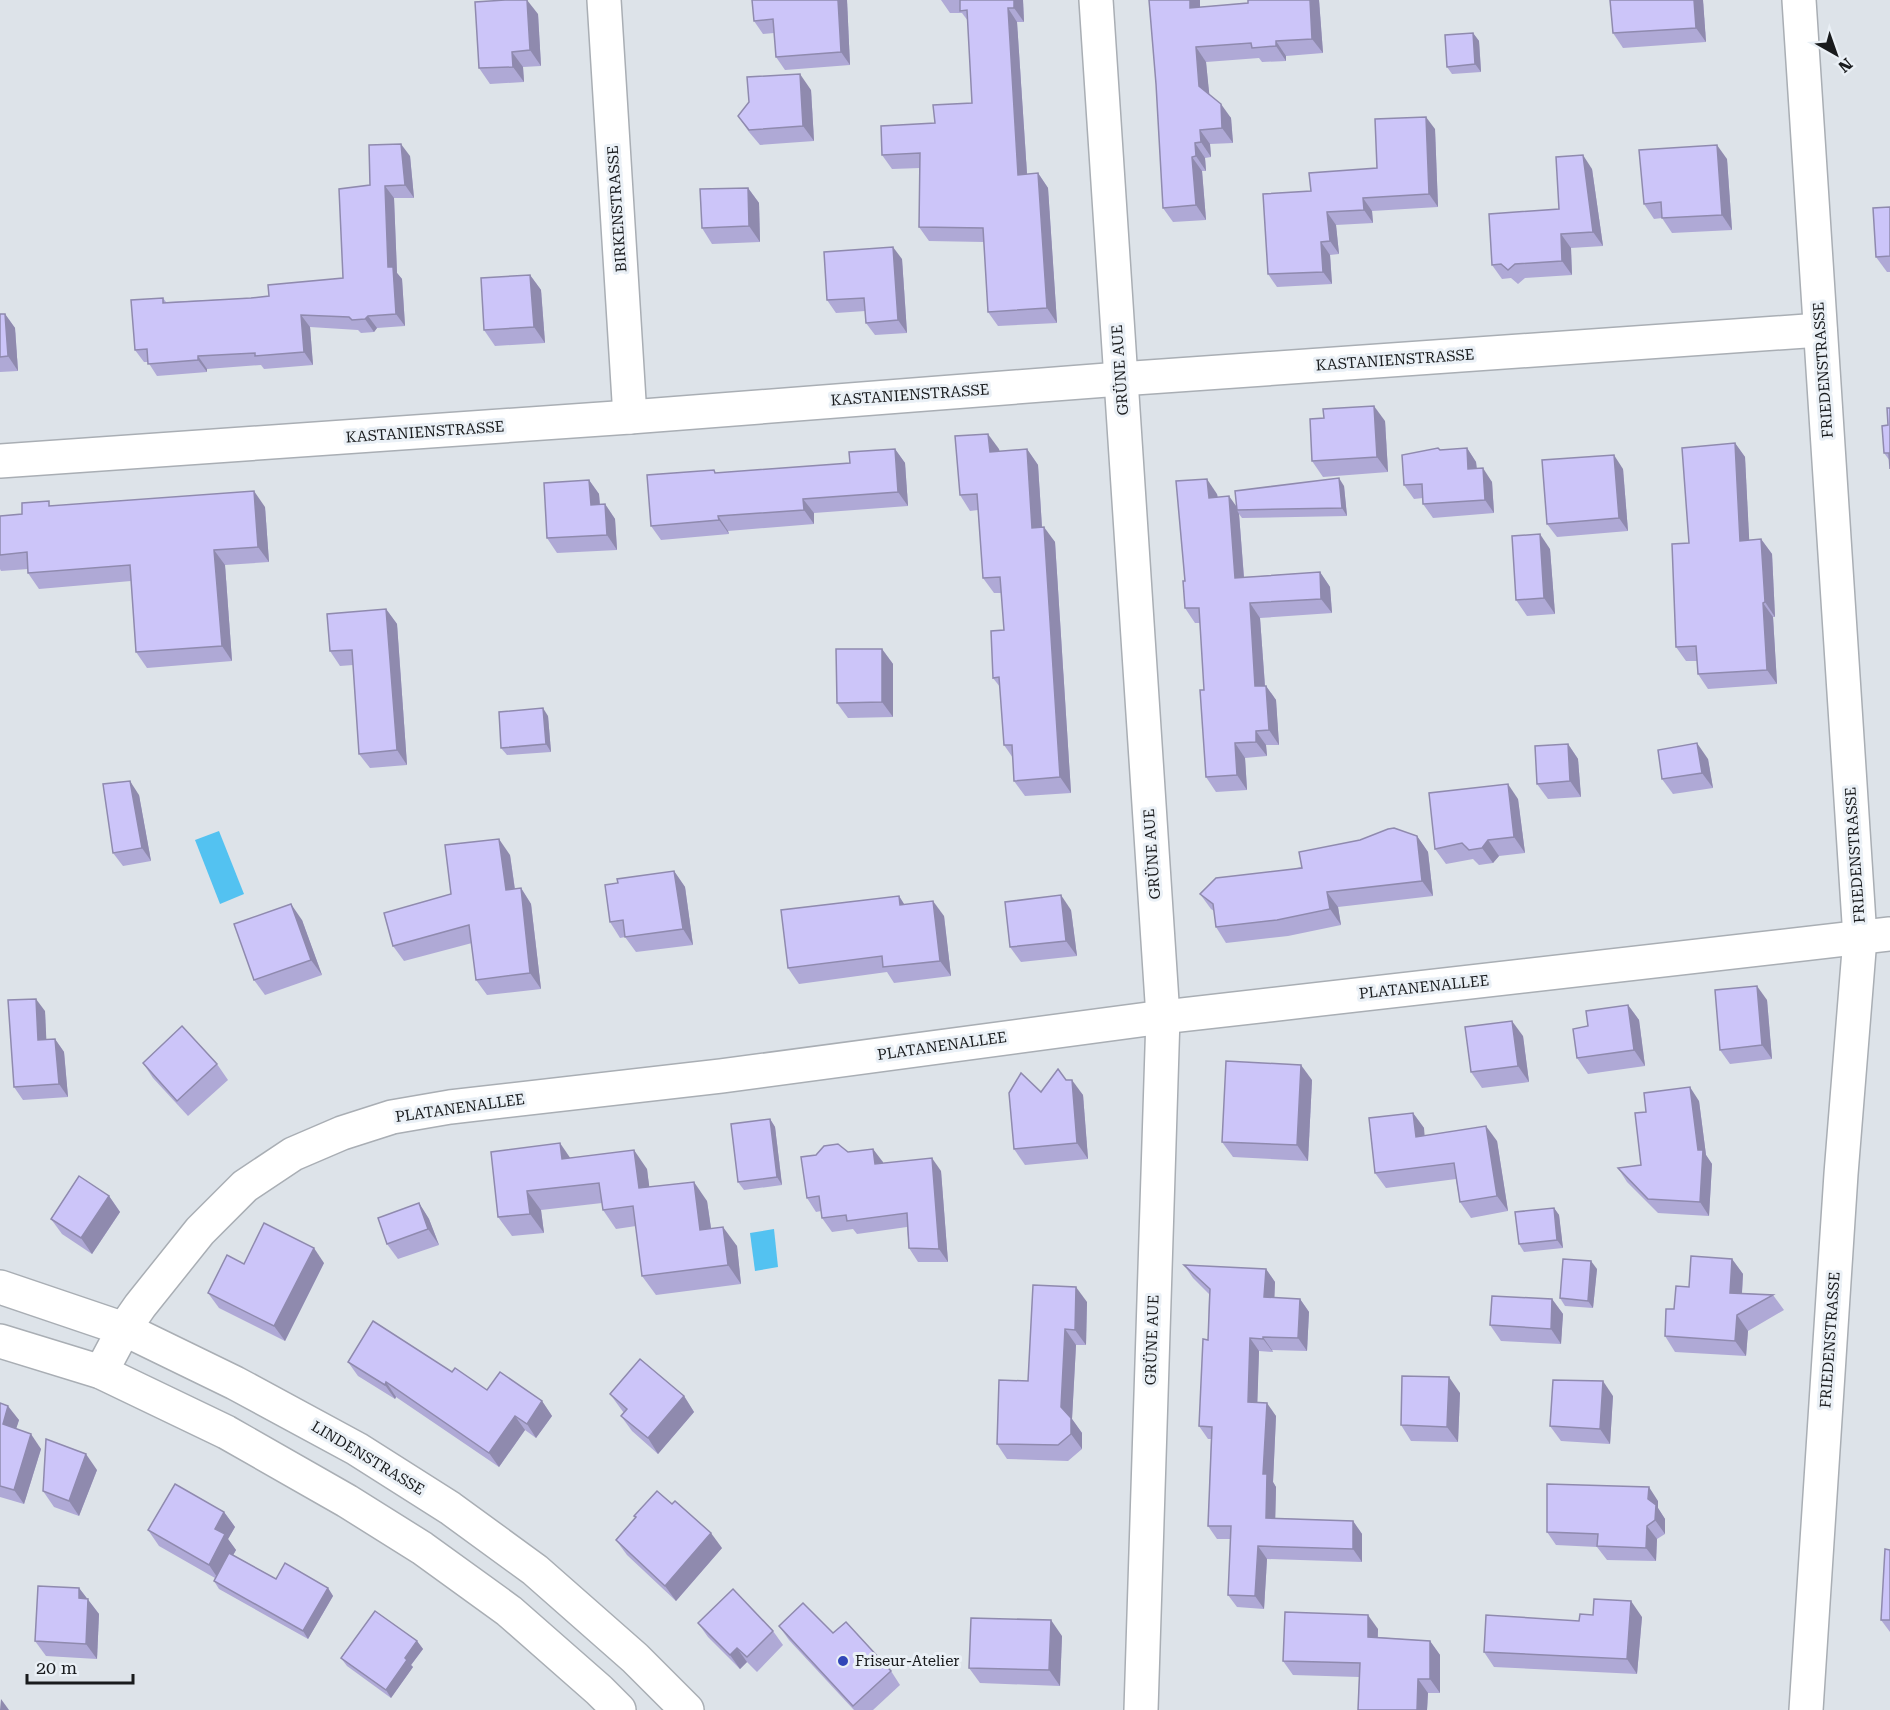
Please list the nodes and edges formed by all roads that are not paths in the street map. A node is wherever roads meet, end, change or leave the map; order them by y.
1 (604, 0) edge
2 (1096, 0) edge
3 (1799, 0) edge
4 (1820, 330) junction
5 (1120, 379) junction
6 (630, 417) junction
7 (0, 461) edge
8 (1875, 936) edge
9 (1163, 1017) junction
10 (0, 1287) edge
11 (124, 1329) junction
12 (0, 1341) edge
13 (101, 1372) junction
14 (619, 1710) edge
15 (687, 1710) edge
16 (1141, 1710) edge
17 (1806, 1710) edge

1 - 6 street, BIRKENSTRASSE
2 - 5 street, GRÜNE AUE
3 - 4 street, FRIEDENSTRASSE
4 - 5 street, KASTANIENSTRASSE
4 - 8 street, FRIEDENSTRASSE
5 - 6 street, KASTANIENSTRASSE
5 - 9 street, GRÜNE AUE
6 - 7 street, KASTANIENSTRASSE
8 - 9 street, PLATANENALLEE
8 - 17 street, FRIEDENSTRASSE
9 - 11 street, PLATANENALLEE
9 - 16 street, GRÜNE AUE
10 - 11 street, LINDENSTRASSE
11 - 13 street, PLATANENALLEE
11 - 15 street, LINDENSTRASSE
12 - 13 street
13 - 14 street

